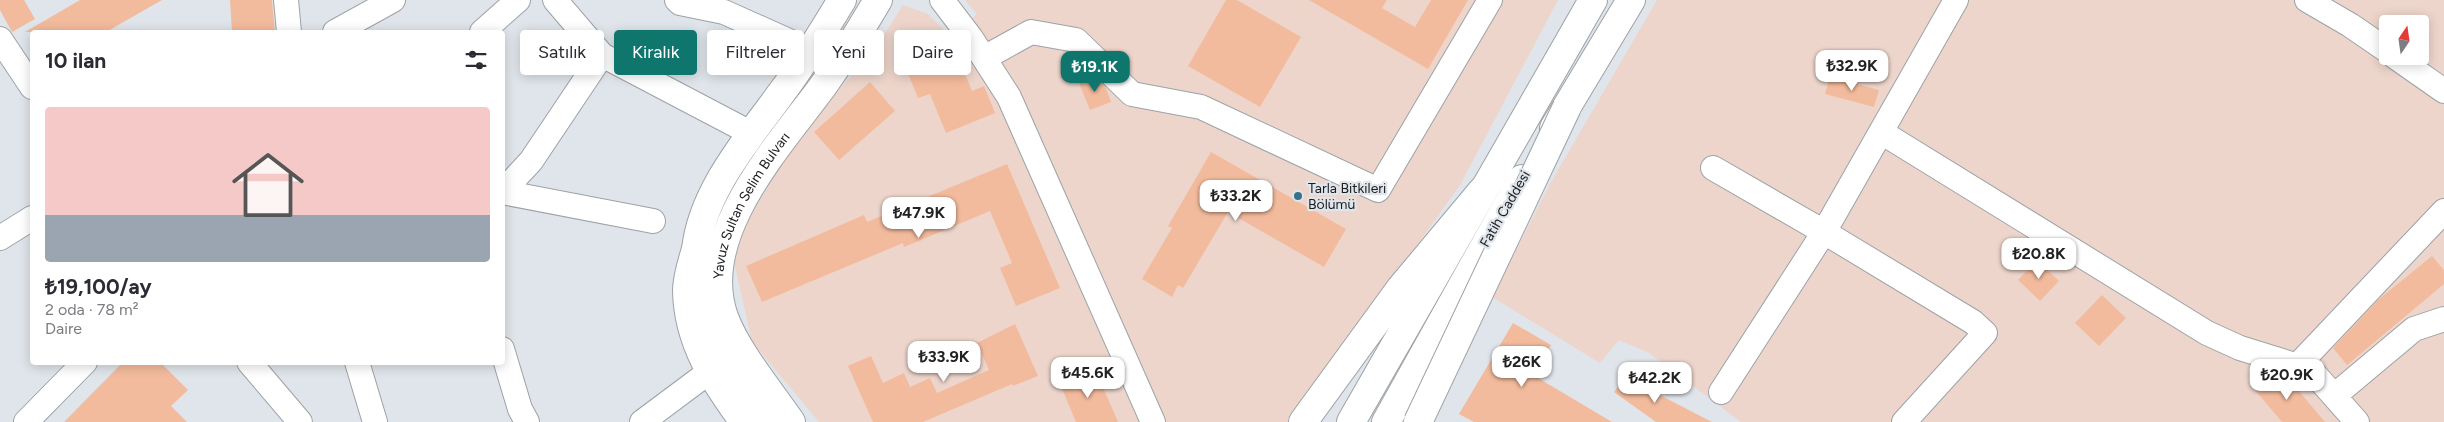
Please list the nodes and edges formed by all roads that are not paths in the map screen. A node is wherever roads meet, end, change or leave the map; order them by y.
1 (286, 0) edge
2 (393, 0) edge
3 (518, 0) edge
4 (555, 0) edge
5 (677, 0) edge
6 (1490, 0) edge
7 (1591, 0) edge
8 (1631, 0) edge
9 (1636, 0) edge
10 (1956, 0) edge
11 (2307, 0) edge
12 (841, 1) edge
13 (880, 1) edge
14 (940, 2) edge
15 (289, 30) edge
16 (339, 30) edge
17 (484, 30) edge
18 (581, 30) edge
19 (764, 30) edge
20 (0, 39) edge
21 (2379, 46) edge
22 (1605, 47) junction
23 (604, 56) edge
24 (984, 58) junction
25 (2407, 65) edge
26 (589, 75) edge
27 (30, 84) edge
28 (2444, 91) edge
29 (1567, 107) junction
30 (741, 128) dead end
31 (1881, 132) junction
32 (1713, 168) dead end
33 (505, 189) edge
34 (1482, 191) junction
35 (505, 193) edge
36 (2444, 211) edge
37 (30, 219) edge
38 (653, 221) dead end
39 (1824, 232) junction
40 (0, 238) edge
41 (696, 250) junction
42 (2444, 318) edge
43 (505, 359) edge
44 (82, 365) edge
45 (252, 365) edge
46 (358, 365) edge
47 (2297, 366) junction
48 (709, 372) junction
49 (1721, 392) dead end
50 (2334, 396) junction
51 (26, 422) edge
52 (300, 422) edge
53 (375, 422) edge
54 (528, 422) edge
55 (642, 422) edge
56 (744, 422) edge
57 (770, 422) edge
58 (791, 422) edge
59 (1153, 422) edge
60 (1303, 422) edge
61 (1351, 422) edge
62 (1386, 422) edge
63 (1418, 422) edge
64 (1904, 422) edge
65 (2357, 422) edge

1 - 15 street
2 - 16 street
3 - 17 street
4 - 18 street
5 - 19 street
6 - 24 street
7 - 34 main road, Fatih Caddesi
8 - 22 main road, Fatih Caddesi
9 - 22 main road
10 - 31 street
11 - 21 street
12 - 41 main road, Yavuz Sultan Selim Bulvarı
13 - 58 main road, Yavuz Sultan Selim Bulvarı
14 - 24 street
20 - 27 street
22 - 29 main road, Fatih Caddesi
23 - 30 street
24 - 59 street
25 - 28 street
26 - 33 street
29 - 62 main road, Fatih Caddesi, bridge
29 - 63 main road, bridge
31 - 39 street
31 - 47 street
32 - 39 street
34 - 60 main road
34 - 61 main road, Fatih Caddesi
35 - 38 street
36 - 47 street
37 - 40 street
39 - 49 street
39 - 64 street
41 - 48 main road
41 - 57 main road, Yavuz Sultan Selim Bulvarı
42 - 50 street
43 - 54 street
44 - 51 street
45 - 52 street
46 - 53 street
47 - 50 street
48 - 55 street
48 - 56 main road
50 - 65 street

